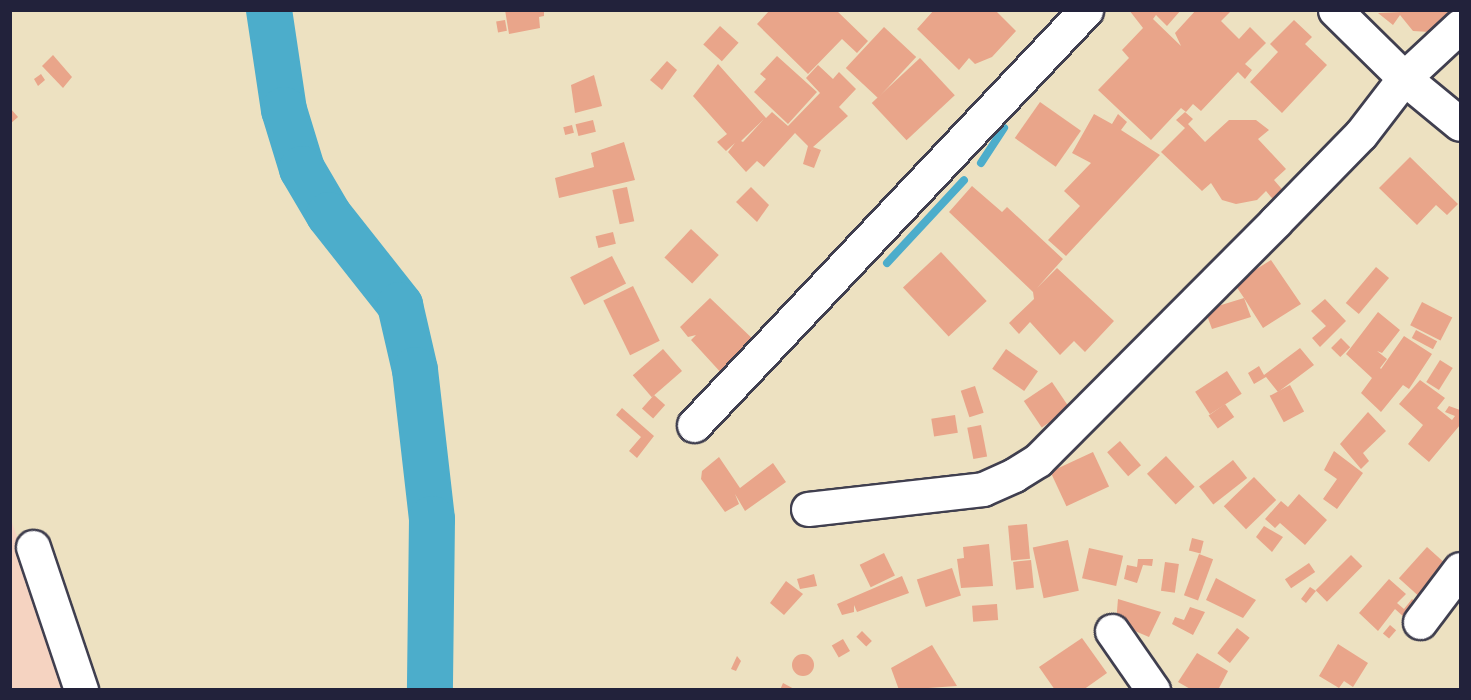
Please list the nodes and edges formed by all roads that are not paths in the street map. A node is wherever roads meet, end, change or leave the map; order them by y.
1 (1086, 10) edge
2 (1335, 10) edge
3 (1461, 26) edge
4 (1404, 78) junction
5 (1461, 124) edge
6 (694, 425) dead end
7 (808, 509) dead end
8 (33, 546) dead end
9 (1461, 569) edge
10 (1420, 622) dead end
11 (1112, 631) dead end
12 (81, 690) edge
13 (1153, 690) edge

1 - 6 street
2 - 4 street
3 - 4 street
4 - 5 street
4 - 7 street
8 - 12 street
9 - 10 street
11 - 13 street

